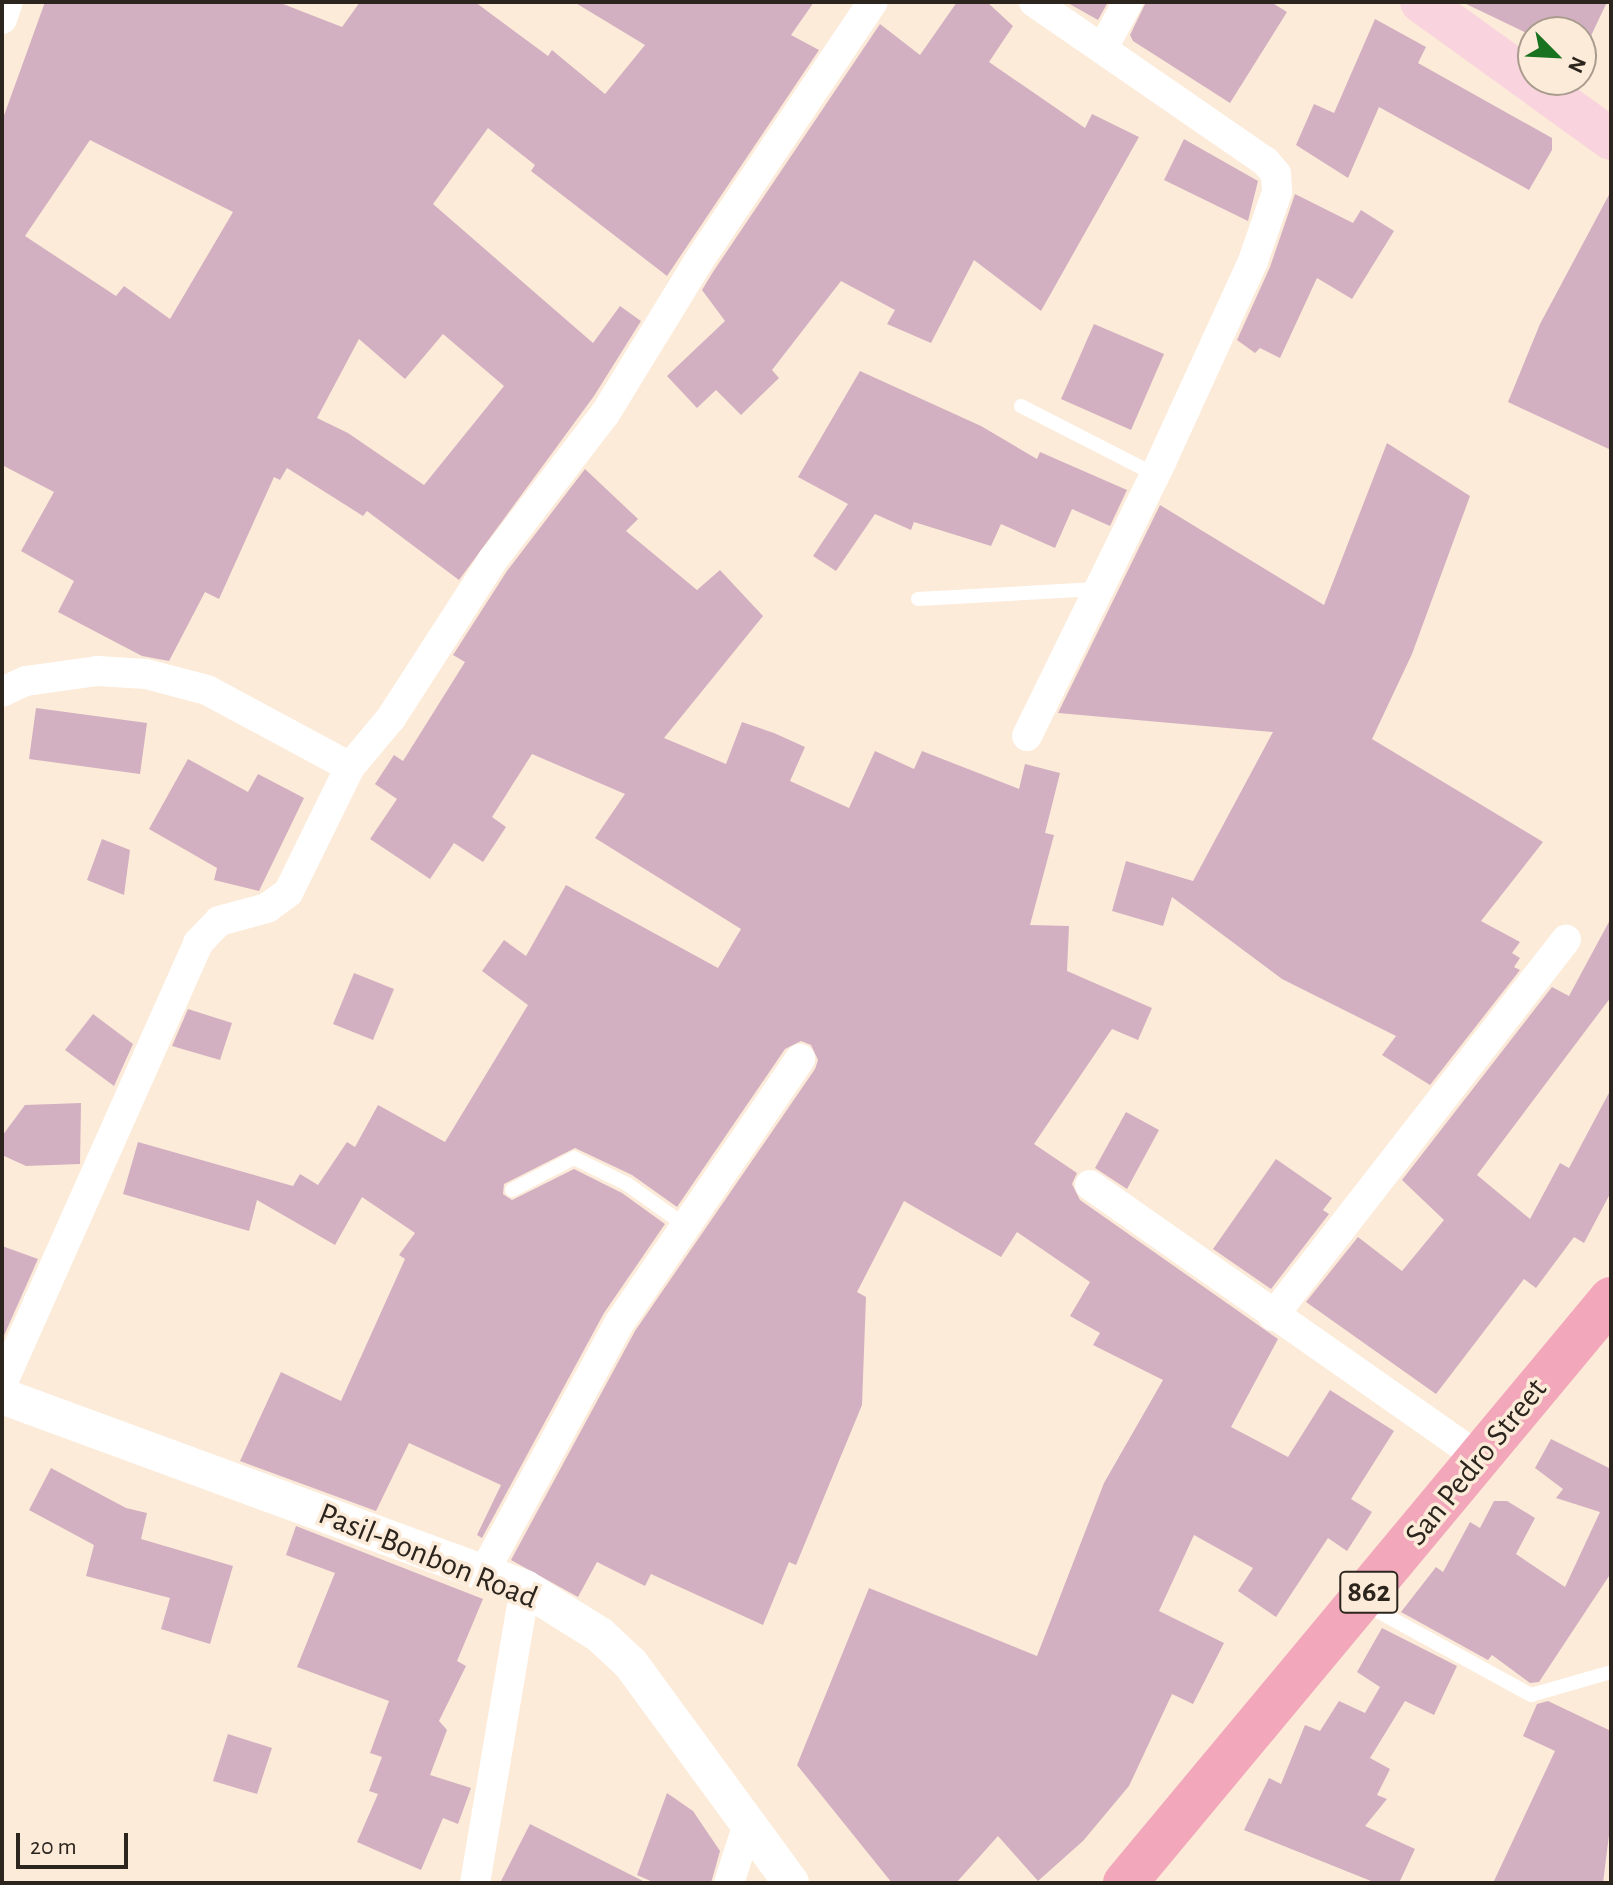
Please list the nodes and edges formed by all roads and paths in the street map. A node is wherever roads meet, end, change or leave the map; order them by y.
1 (8, 2) edge
2 (873, 2) edge
3 (1034, 2) edge
4 (1128, 2) edge
5 (1421, 2) edge
6 (2, 19) edge
7 (1104, 46) junction
8 (1611, 139) edge
9 (1021, 406) dead end
10 (1154, 474) junction
11 (1097, 589) junction
12 (918, 599) dead end
13 (2, 692) edge
14 (1027, 736) dead end
15 (350, 767) junction
16 (1566, 940) dead end
17 (800, 1059) dead end
18 (1090, 1185) dead end
19 (512, 1190) dead end
20 (683, 1224) junction
21 (1611, 1299) edge
22 (1273, 1316) junction
23 (2, 1384) edge
24 (2, 1396) edge
25 (1479, 1457) junction
26 (484, 1572) junction
27 (525, 1588) junction
28 (1362, 1602) junction
29 (1611, 1672) edge
30 (747, 1827) junction
31 (475, 1883) edge
32 (729, 1883) edge
33 (791, 1883) edge
34 (1125, 1883) edge

1 - 6 street
2 - 15 street
3 - 7 street
4 - 7 street
5 - 8 main road
7 - 10 street
9 - 10 lane
10 - 11 street
11 - 12 lane
11 - 14 street
13 - 15 street
15 - 23 street
16 - 22 street
17 - 20 street
18 - 22 street
19 - 20 lane
20 - 26 street
21 - 25 main road, San Pedro Street / 862
22 - 25 street
24 - 26 street, Pasil-Bonbon Road
25 - 28 main road, San Pedro Street / 862
26 - 27 street, Pasil-Bonbon Road
27 - 30 street, Pasil-Bonbon Road
27 - 31 street
28 - 29 lane
28 - 34 main road, San Pedro Street / 862
30 - 32 street
30 - 33 street, Pasil-Bonbon Road

